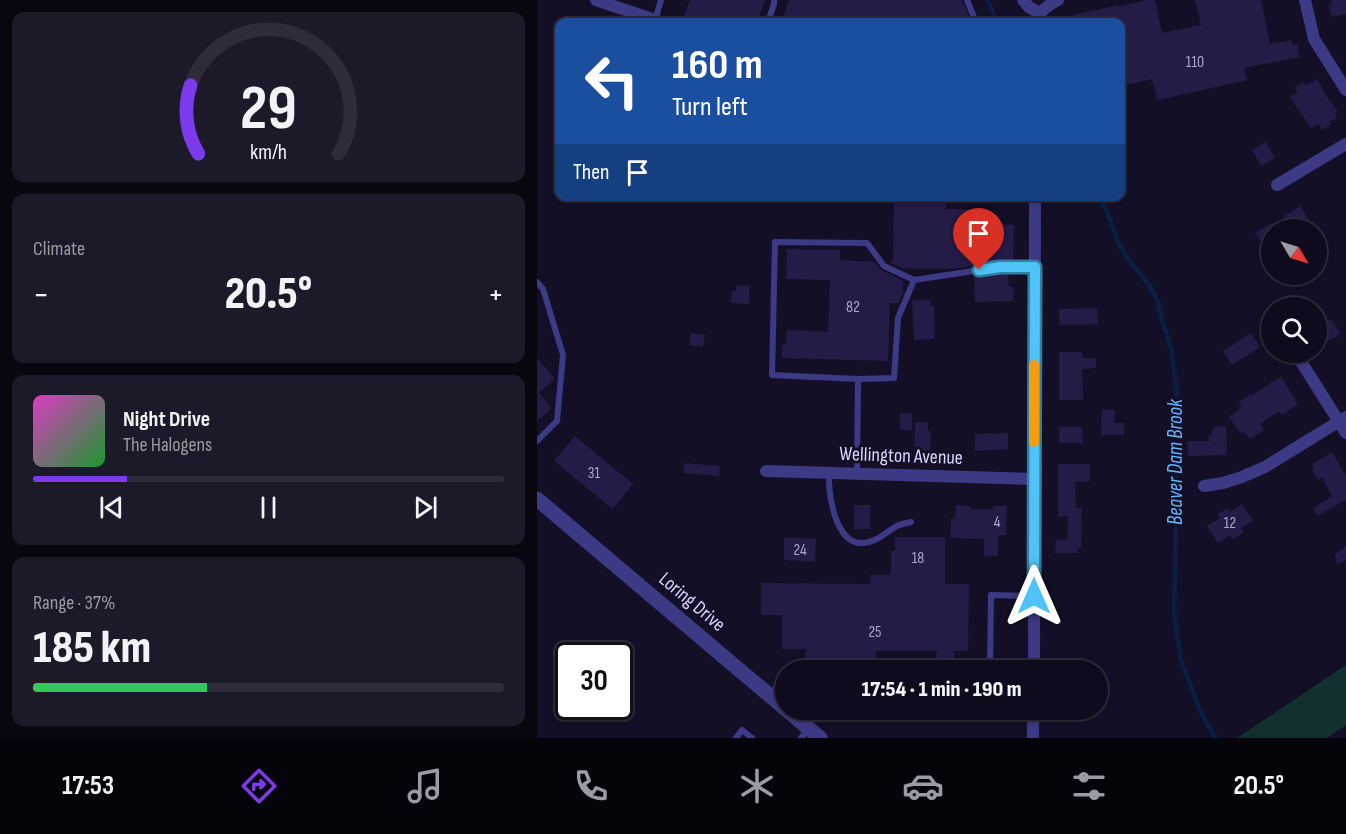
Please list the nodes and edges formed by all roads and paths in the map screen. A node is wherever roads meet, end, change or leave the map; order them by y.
1 (596, 0) edge
2 (661, 0) edge
3 (774, 0) edge
4 (967, 0) edge
5 (1023, 0) edge
6 (1058, 0) edge
7 (1305, 0) edge
8 (649, 18) edge
9 (658, 18) edge
10 (769, 18) edge
11 (974, 18) edge
12 (1037, 18) edge
13 (1346, 90) edge
14 (1346, 144) edge
15 (1277, 185) dead end
16 (1035, 201) edge
17 (1035, 267) junction
18 (914, 280) junction
19 (537, 282) edge
20 (1303, 363) edge
21 (858, 379) junction
22 (1343, 420) edge
23 (1346, 433) edge
24 (537, 441) edge
25 (766, 471) dead end
26 (829, 473) junction
27 (857, 474) junction
28 (1034, 479) junction
29 (1205, 486) dead end
30 (537, 499) edge
31 (911, 522) dead end
32 (1034, 596) junction
33 (989, 660) edge
34 (1033, 660) edge
35 (775, 689) edge
36 (768, 694) junction
37 (1033, 720) edge
38 (810, 735) edge
39 (736, 738) edge
40 (752, 738) edge
41 (1033, 738) edge

1 - 8 street
2 - 9 lane
3 - 10 lane
4 - 11 lane
5 - 12 street
6 - 12 street
7 - 13 street
14 - 15 street
16 - 17 street
17 - 18 lane
17 - 28 street
18 - 21 lane
18 - 21 lane
19 - 24 lane
20 - 22 street
21 - 27 lane
22 - 23 street
22 - 29 street
25 - 26 street, Wellington Avenue
26 - 27 street, Wellington Avenue
26 - 31 lane
27 - 28 street, Wellington Avenue
28 - 32 street
30 - 36 street, Loring Drive
32 - 33 lane
32 - 34 street
35 - 36 lane
36 - 38 street, Loring Drive
37 - 41 street
39 - 40 lane

